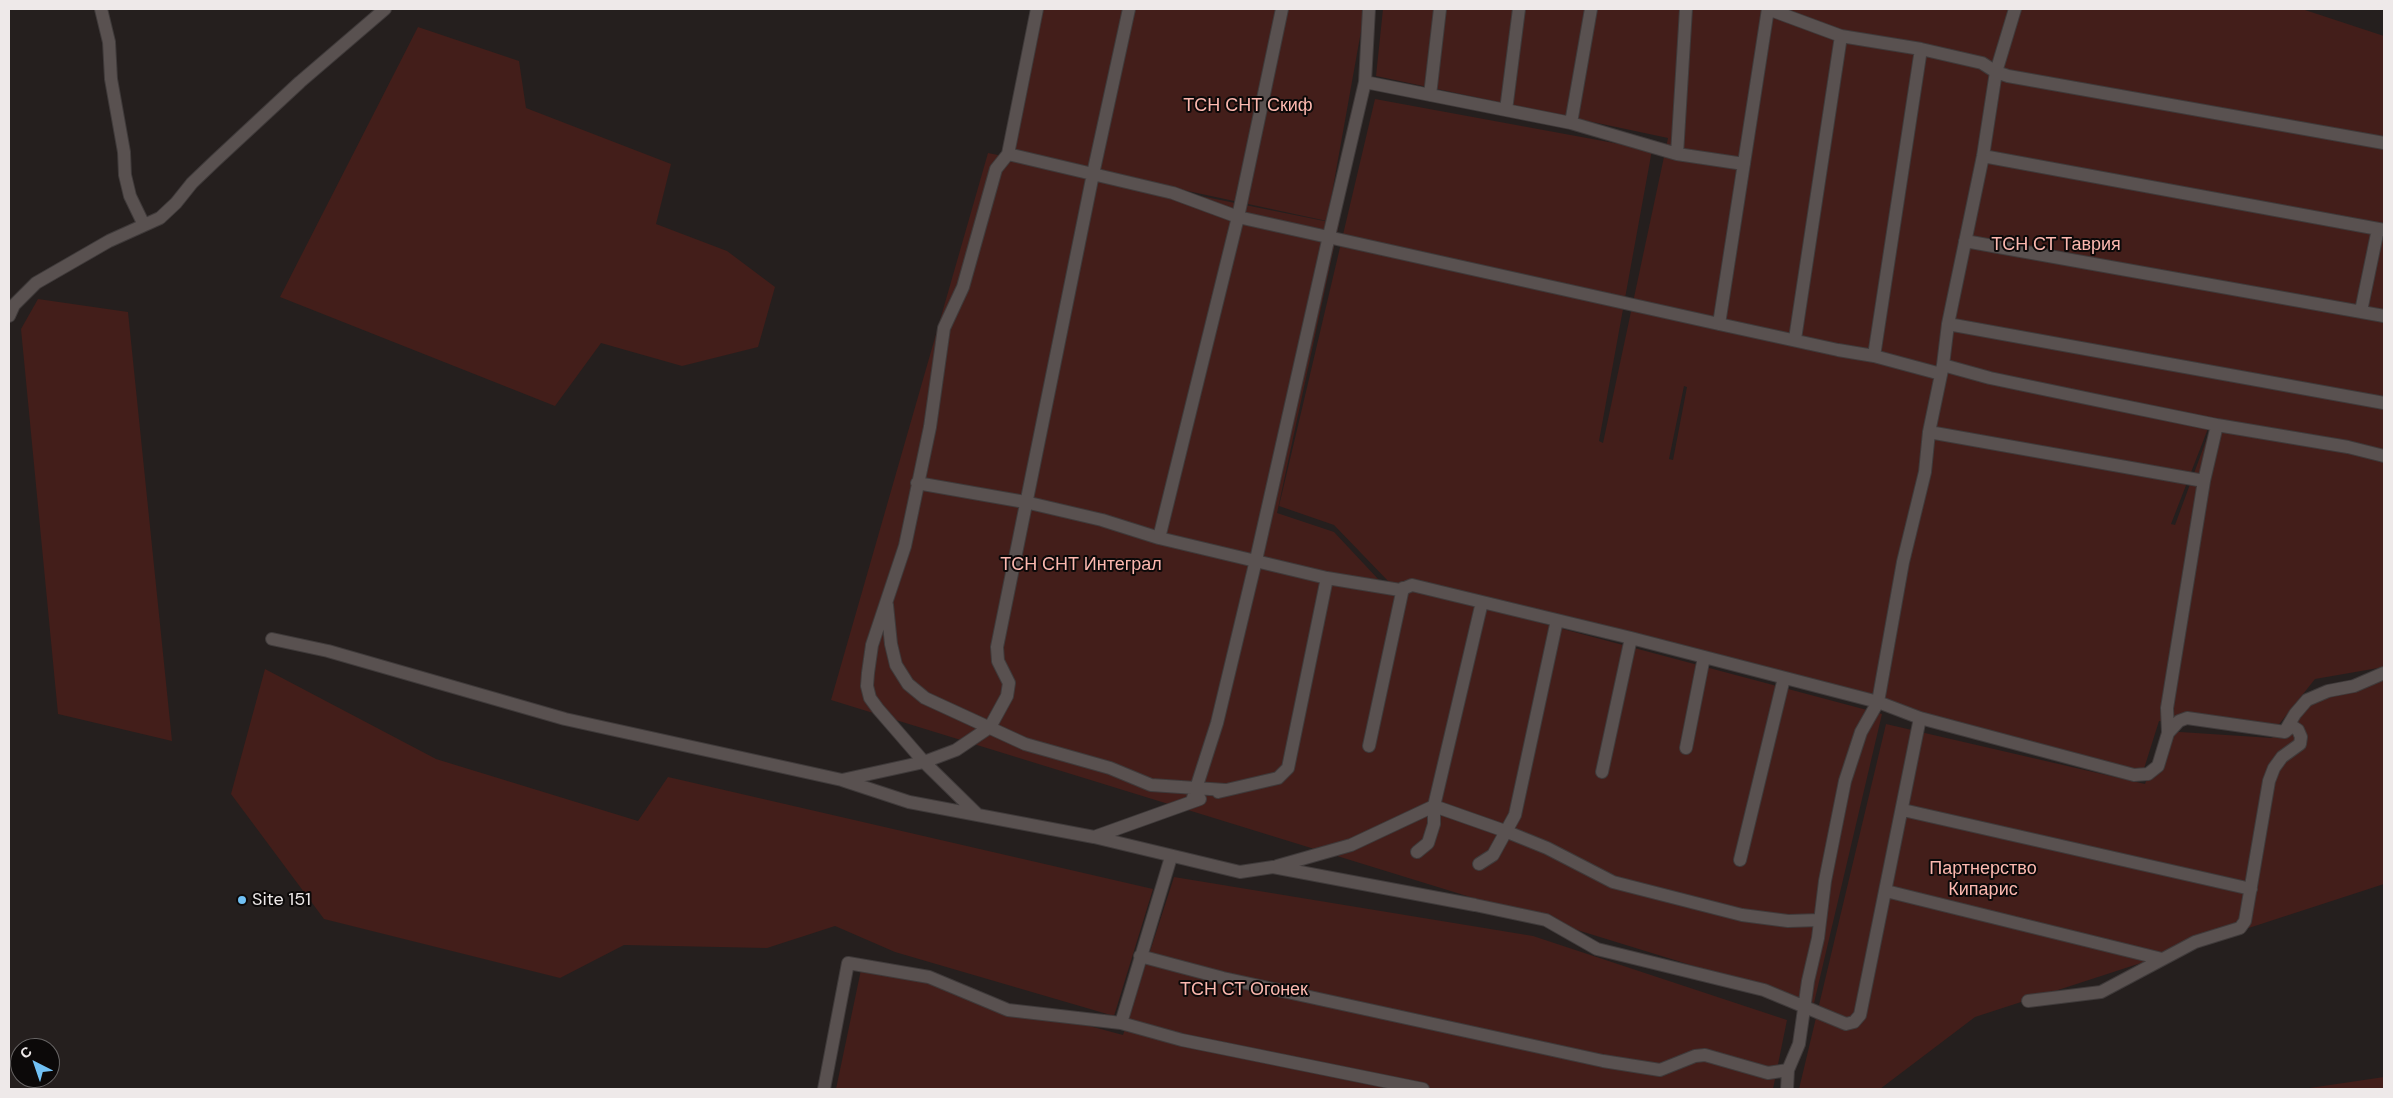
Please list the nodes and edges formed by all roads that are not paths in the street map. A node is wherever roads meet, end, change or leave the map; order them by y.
1 (101, 9) edge
2 (385, 9) edge
3 (1037, 9) edge
4 (1129, 9) edge
5 (1282, 9) edge
6 (1370, 9) edge
7 (1440, 9) edge
8 (1519, 9) edge
9 (1591, 9) edge
10 (1686, 9) edge
11 (1768, 9) edge
12 (2015, 9) edge
13 (1841, 36) junction
14 (1921, 49) junction
15 (1996, 72) junction
16 (1366, 82) junction
17 (1430, 95) junction
18 (1506, 110) junction
19 (1571, 123) junction
20 (2384, 143) edge
21 (1008, 154) junction
22 (1677, 154) junction
23 (1982, 156) junction
24 (1744, 164) junction
25 (1093, 174) junction
26 (1238, 217) junction
27 (144, 225) junction
28 (2381, 230) edge
29 (1328, 236) junction
30 (1965, 241) junction
31 (2362, 311) junction
32 (9, 316) edge
33 (2384, 316) edge
34 (1719, 324) junction
35 (1948, 324) junction
36 (1795, 340) junction
37 (1874, 356) junction
38 (1942, 370) junction
39 (2384, 402) edge
40 (2217, 425) junction
41 (1929, 432) junction
42 (2384, 456) edge
43 (2204, 481) junction
44 (917, 483) junction
45 (1025, 502) junction
46 (1159, 538) junction
47 (1256, 560) junction
48 (1327, 578) junction
49 (1403, 588) junction
50 (887, 600) junction
51 (1482, 602) junction
52 (1558, 620) junction
53 (1631, 638) junction
54 (272, 639) dead end
55 (1704, 658) junction
56 (2384, 672) edge
57 (1784, 678) junction
58 (1878, 702) junction
59 (1920, 718) junction
60 (990, 727) junction
61 (2285, 732) junction
62 (2168, 733) junction
63 (1369, 746) dead end
64 (1686, 748) dead end
65 (924, 762) junction
66 (1602, 772) dead end
67 (842, 780) junction
68 (1197, 788) junction
69 (1225, 790) junction
70 (1192, 801) junction
71 (1434, 806) junction
72 (1903, 810) junction
73 (976, 813) junction
74 (1505, 830) junction
75 (1094, 837) junction
76 (1417, 852) dead end
77 (1171, 857) junction
78 (1740, 860) dead end
79 (1479, 864) dead end
80 (1273, 867) junction
81 (2251, 889) junction
82 (1886, 891) junction
83 (1820, 920) junction
84 (1140, 956) junction
85 (2162, 959) junction
86 (2028, 1001) dead end
87 (1804, 1008) junction
88 (1121, 1023) junction
89 (1788, 1070) junction
90 (824, 1089) edge
91 (1423, 1089) edge
92 (1788, 1089) edge

1 - 27 street
2 - 27 street
3 - 21 street
4 - 25 street
5 - 26 street
6 - 16 street
7 - 17 street
8 - 18 street
9 - 19 street
10 - 22 street
11 - 13 street
11 - 24 street
12 - 15 street
13 - 14 street
13 - 36 street
14 - 15 street
14 - 37 street
15 - 20 street
15 - 23 street
16 - 17 street
16 - 29 street
17 - 18 street
18 - 19 street
19 - 22 street
21 - 25 street
21 - 44 street
22 - 24 street
23 - 28 street
23 - 30 street
24 - 34 street
25 - 26 street
25 - 45 street
26 - 29 street
26 - 46 street
27 - 32 street
28 - 31 street
29 - 34 street
29 - 47 street
30 - 31 street
30 - 35 street
31 - 33 street
34 - 36 street
35 - 38 street
35 - 39 street
36 - 37 street
37 - 38 street
38 - 40 street
38 - 41 street
40 - 42 street
40 - 43 street
41 - 43 street
41 - 58 street
43 - 62 street
44 - 45 street
44 - 50 street
45 - 46 street
45 - 60 street
46 - 47 street
47 - 48 street
47 - 68 street
48 - 49 street
48 - 69 street
49 - 51 street
49 - 63 street
50 - 60 street
50 - 65 street
51 - 52 street
51 - 71 street
52 - 53 street
52 - 74 street
53 - 55 street
53 - 66 street
54 - 67 street
55 - 57 street
55 - 64 street
56 - 61 street
57 - 58 street
57 - 78 street
58 - 59 street
58 - 83 street
59 - 62 street
59 - 72 street
60 - 65 street
60 - 68 street
61 - 62 street
61 - 81 street
65 - 67 street
65 - 73 street
67 - 73 street
68 - 69 street
68 - 70 street
69 - 70 street
70 - 75 street
71 - 74 street
71 - 76 street
71 - 80 street
72 - 81 street
72 - 82 street
73 - 75 street
74 - 79 street
74 - 83 street
75 - 77 street
77 - 80 street
77 - 84 street
80 - 87 street
81 - 85 street
82 - 85 street
82 - 87 street
83 - 87 street
84 - 88 street
84 - 89 street
85 - 86 street
87 - 89 street
88 - 90 street
88 - 91 street
89 - 92 street

